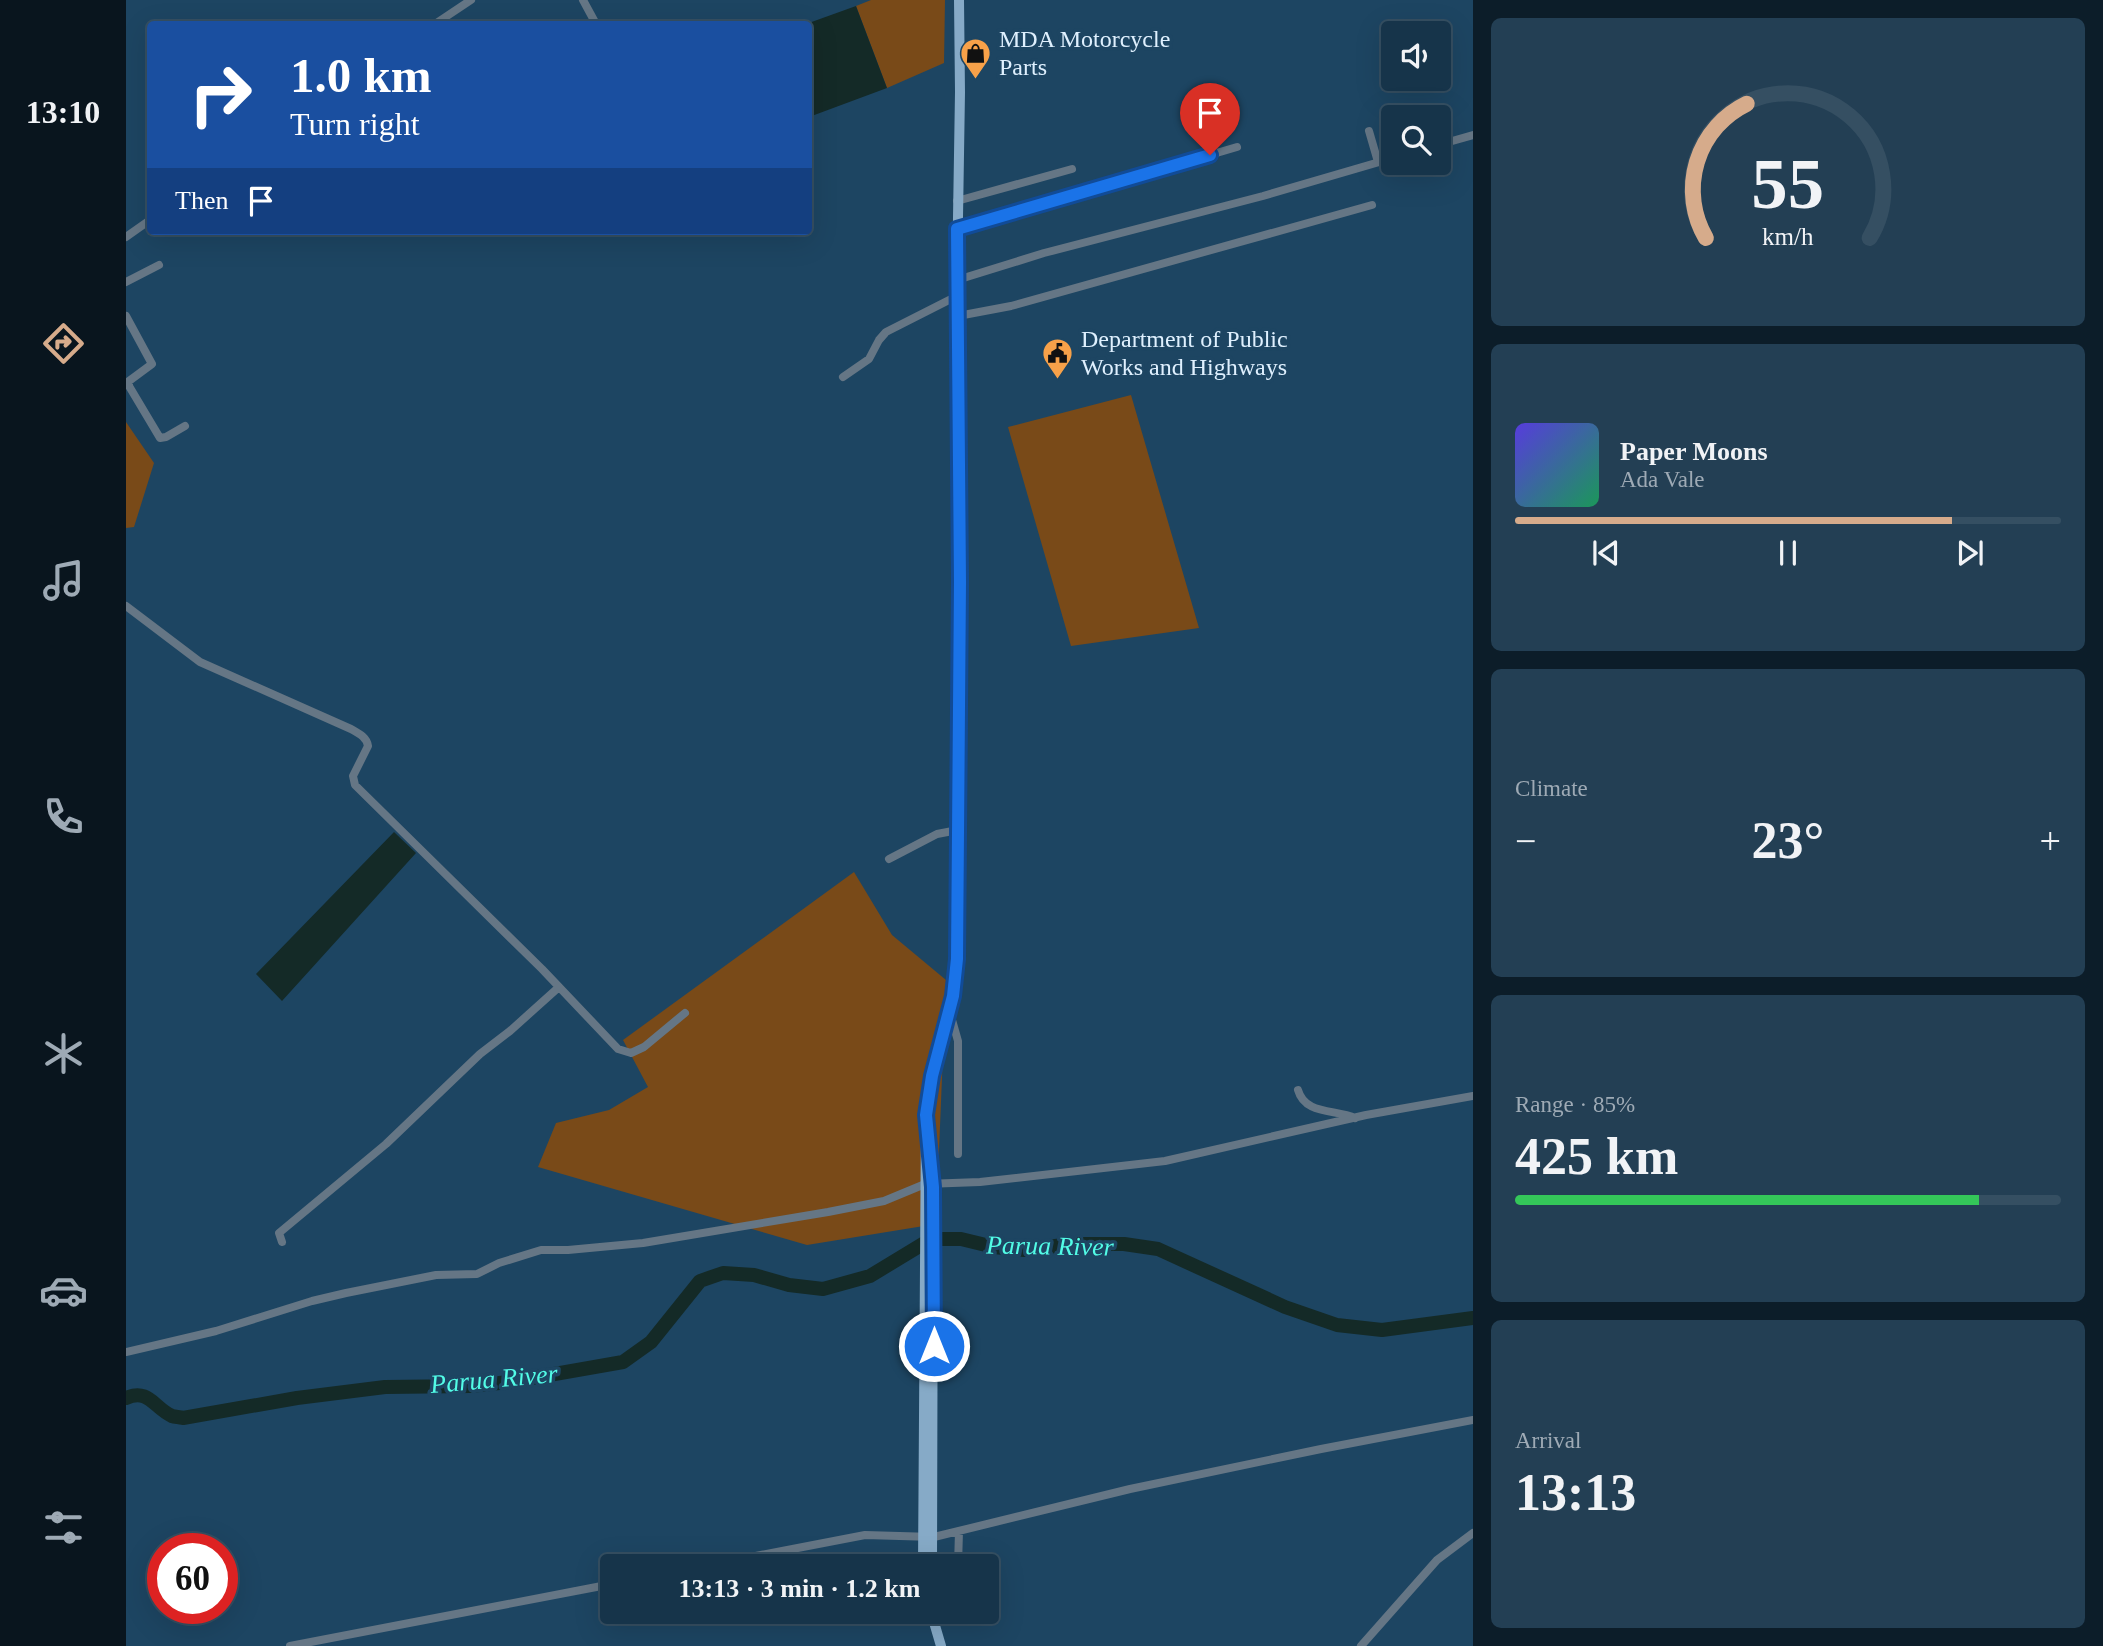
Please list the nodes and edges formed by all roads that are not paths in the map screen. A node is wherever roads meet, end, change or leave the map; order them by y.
1 (471, 0) edge
2 (583, 0) edge
3 (959, 0) edge
4 (440, 21) edge
5 (594, 21) edge
6 (1369, 131) dead end
7 (1473, 135) edge
8 (1451, 141) edge
9 (1237, 147) dead end
10 (1381, 161) edge
11 (1378, 162) junction
12 (1072, 169) dead end
13 (957, 201) junction
14 (1372, 205) dead end
15 (147, 222) edge
16 (957, 229) junction
17 (126, 237) edge
18 (159, 265) dead end
19 (957, 280) junction
20 (126, 282) edge
21 (957, 296) junction
22 (126, 316) edge
23 (958, 316) junction
24 (843, 377) dead end
25 (185, 426) dead end
26 (126, 606) edge
27 (957, 830) junction
28 (890, 859) dead end
29 (559, 987) junction
30 (685, 1013) dead end
31 (950, 1013) junction
32 (1298, 1090) dead end
33 (1473, 1096) edge
34 (1355, 1118) junction
35 (958, 1154) dead end
36 (929, 1185) junction
37 (282, 1242) dead end
38 (126, 1352) edge
39 (1473, 1420) edge
40 (959, 1531) junction
41 (1473, 1533) edge
42 (929, 1535) junction
43 (766, 1554) edge
44 (925, 1554) edge
45 (931, 1554) edge
46 (958, 1554) edge
47 (600, 1586) edge
48 (935, 1624) edge
49 (939, 1624) edge
50 (290, 1646) edge
51 (942, 1646) edge
52 (1361, 1646) edge

1 - 4 street
2 - 5 street
3 - 13 main road
6 - 11 street
7 - 8 street
9 - 16 street
10 - 11 street
11 - 19 street
12 - 13 street
13 - 16 main road
14 - 23 street
15 - 17 street
16 - 19 main road
18 - 20 street
19 - 21 main road
21 - 23 main road
21 - 24 street
22 - 25 street
23 - 27 main road
26 - 29 street
27 - 28 street
27 - 31 main road
29 - 30 street
29 - 37 street
31 - 35 street
31 - 36 main road
32 - 34 street
33 - 34 street
34 - 36 street
36 - 38 street
36 - 42 main road
39 - 40 street
40 - 42 street
40 - 46 street
41 - 52 street
42 - 43 street
42 - 44 main road
42 - 45 main road
47 - 50 street
48 - 51 main road
49 - 51 main road

